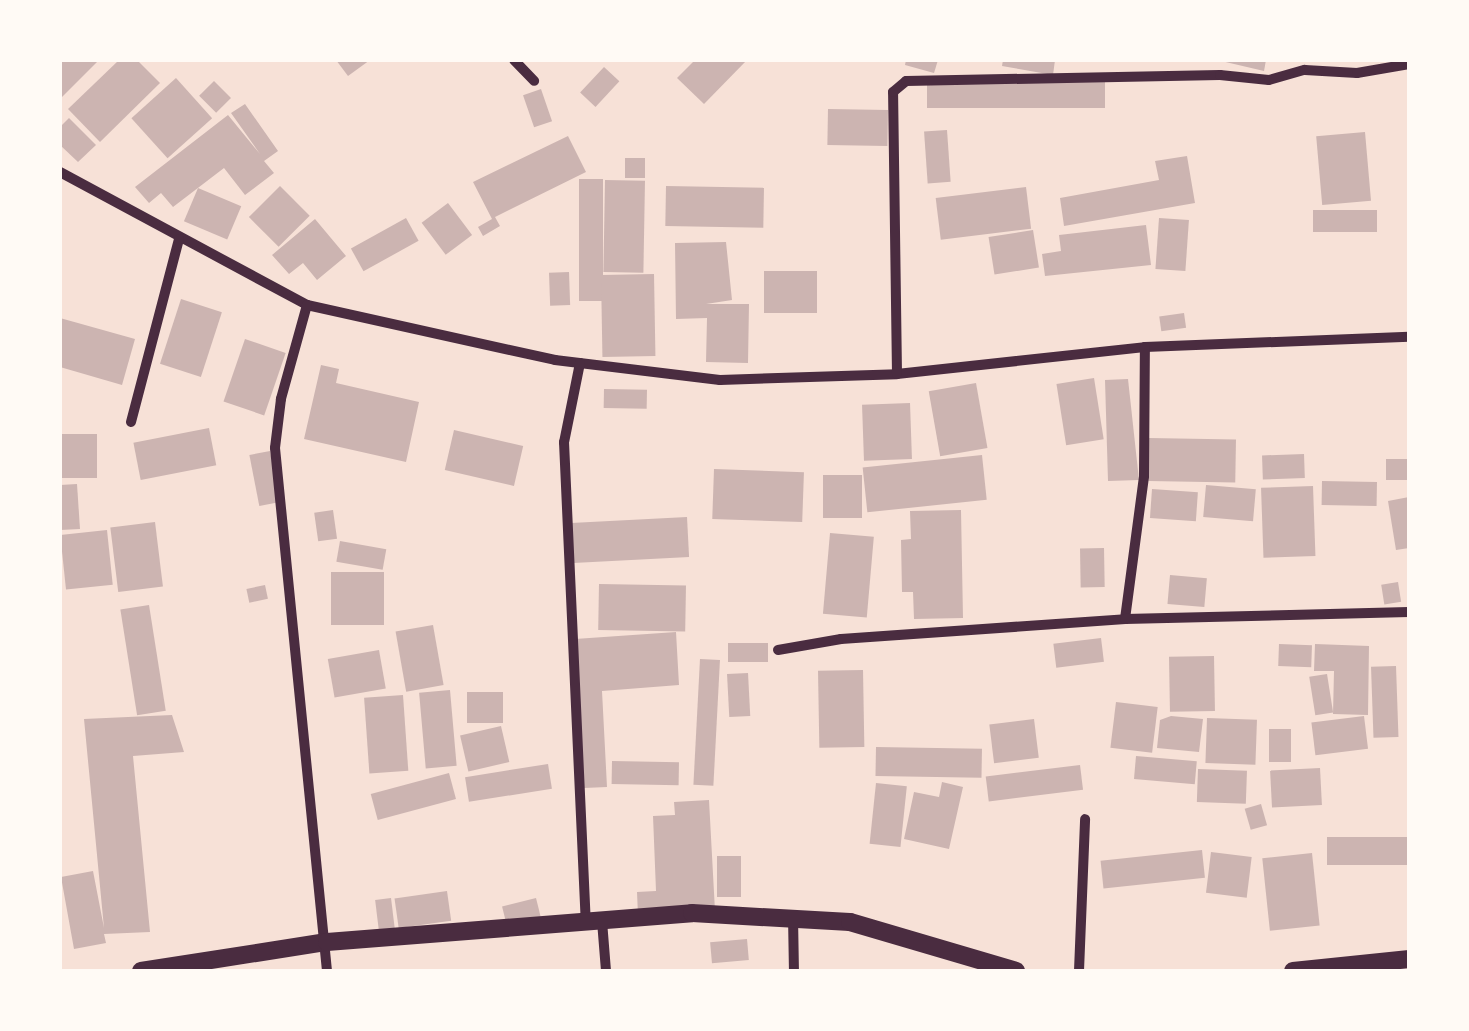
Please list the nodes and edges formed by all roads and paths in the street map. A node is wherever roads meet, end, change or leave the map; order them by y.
1 (514, 60) edge
2 (1409, 64) edge
3 (534, 80) dead end
4 (60, 172) edge
5 (179, 239) junction
6 (307, 305) junction
7 (1409, 337) edge
8 (1145, 347) junction
9 (580, 363) junction
10 (897, 374) junction
11 (130, 422) dead end
12 (1409, 612) edge
13 (1124, 619) junction
14 (778, 650) dead end
15 (1086, 819) dead end
16 (793, 915) junction
17 (594, 921) junction
18 (327, 942) junction
19 (1409, 959) edge
20 (1307, 970) edge
21 (141, 971) edge
22 (327, 971) edge
23 (606, 971) edge
24 (794, 971) edge
25 (1016, 971) edge
26 (1080, 971) edge
27 (1294, 971) edge

1 - 3 street
2 - 10 street
4 - 5 street
5 - 6 street
5 - 11 street
6 - 9 street
6 - 18 street
7 - 8 street
8 - 10 street
8 - 13 street
9 - 10 street
9 - 17 street
12 - 13 street
13 - 14 street
15 - 26 street
16 - 17 street
16 - 24 street
16 - 25 street
17 - 18 street
17 - 23 street
18 - 21 street
18 - 22 street
19 - 20 street
20 - 27 street

